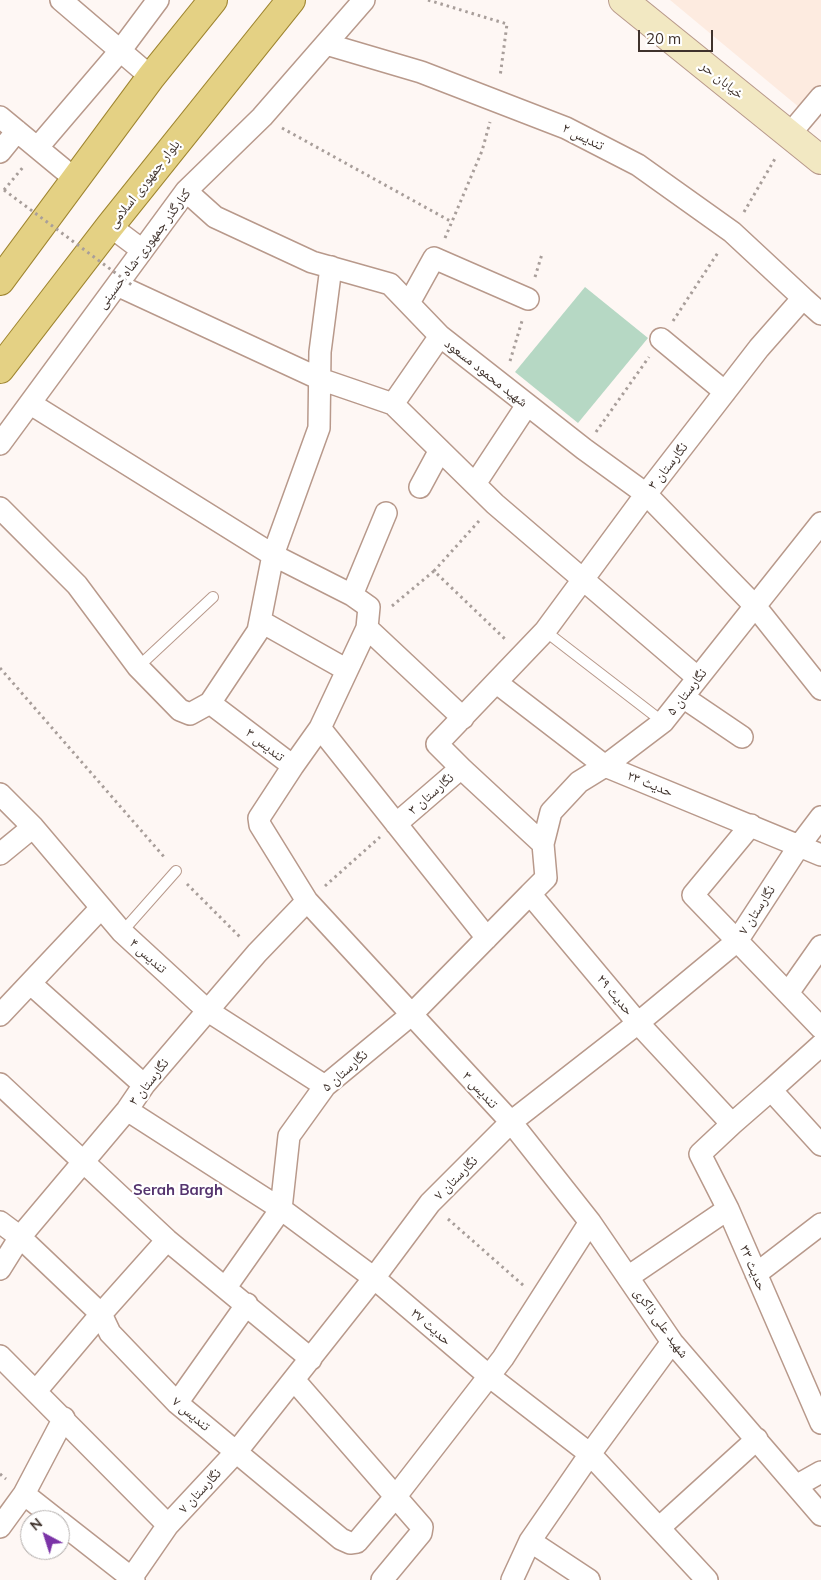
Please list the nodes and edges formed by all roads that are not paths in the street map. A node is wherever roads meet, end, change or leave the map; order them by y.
1 (61, 0) edge
2 (158, 0) edge
3 (213, 0) edge
4 (291, 0) edge
5 (364, 0) edge
6 (623, 0) edge
7 (326, 44) junction
8 (120, 51) junction
9 (151, 77) junction
10 (821, 97) edge
11 (0, 117) edge
12 (17, 131) junction
13 (789, 134) junction
14 (38, 147) junction
15 (0, 152) edge
16 (821, 160) edge
17 (75, 179) junction
18 (186, 191) junction
19 (110, 226) junction
20 (142, 250) junction
21 (331, 267) junction
22 (0, 281) edge
23 (125, 285) junction
24 (803, 298) junction
25 (528, 299) dead end
26 (409, 303) junction
27 (821, 314) edge
28 (440, 336) junction
29 (661, 340) road end
30 (0, 369) edge
31 (320, 379) junction
32 (725, 392) junction
33 (31, 404) junction
34 (393, 404) junction
35 (527, 405) junction
36 (0, 444) edge
37 (440, 450) junction
38 (475, 484) junction
39 (420, 487) dead end
40 (646, 494) junction
41 (0, 508) edge
42 (386, 513) dead end
43 (817, 539) edge
44 (273, 555) junction
45 (583, 580) junction
46 (352, 595) junction
47 (213, 597) dead end
48 (755, 606) junction
49 (260, 621) junction
50 (367, 628) junction
51 (545, 632) junction
52 (138, 667) junction
53 (347, 670) junction
54 (698, 678) junction
55 (497, 683) junction
56 (821, 689) edge
57 (682, 698) junction
58 (210, 703) junction
59 (463, 718) junction
60 (663, 722) junction
61 (320, 728) junction
62 (742, 737) dead end
63 (293, 766) junction
64 (605, 766) junction
65 (461, 768) junction
66 (0, 794) edge
67 (821, 818) edge
68 (396, 824) junction
69 (751, 825) junction
70 (33, 827) junction
71 (543, 844) junction
72 (800, 846) junction
73 (0, 854) edge
74 (821, 855) edge
75 (176, 871) road end
76 (530, 894) junction
77 (307, 901) junction
78 (100, 909) junction
79 (122, 932) junction
80 (487, 938) junction
81 (738, 941) junction
82 (821, 946) edge
83 (31, 984) junction
84 (788, 994) junction
85 (208, 1011) junction
86 (1, 1013) edge
87 (411, 1015) junction
88 (638, 1023) junction
89 (821, 1028) edge
90 (821, 1045) edge
91 (0, 1084) edge
92 (144, 1086) junction
93 (325, 1086) junction
94 (770, 1090) junction
95 (127, 1110) junction
96 (511, 1122) junction
97 (732, 1124) junction
98 (821, 1145) edge
99 (82, 1161) junction
100 (281, 1209) junction
101 (728, 1209) junction
102 (0, 1222) edge
103 (590, 1222) junction
104 (821, 1224) edge
105 (20, 1237) junction
106 (167, 1240) junction
107 (0, 1269) edge
108 (756, 1274) junction
109 (628, 1277) junction
110 (374, 1278) junction
111 (226, 1287) junction
112 (247, 1304) junction
113 (101, 1314) junction
114 (672, 1342) junction
115 (0, 1356) edge
116 (311, 1358) junction
117 (489, 1376) junction
118 (294, 1380) junction
119 (36, 1391) junction
120 (177, 1403) junction
121 (64, 1418) junction
122 (821, 1423) edge
123 (757, 1439) junction
124 (237, 1452) junction
125 (590, 1454) junction
126 (821, 1472) edge
127 (796, 1486) junction
128 (24, 1494) junction
129 (396, 1496) junction
130 (45, 1510) edge
131 (821, 1515) edge
132 (168, 1525) junction
133 (0, 1527) edge
134 (659, 1528) junction
135 (70, 1530) edge
136 (530, 1541) junction
137 (132, 1579) edge
138 (382, 1580) edge
139 (512, 1580) edge
140 (589, 1580) edge
141 (707, 1580) edge

1 - 8 street
2 - 8 street
3 - 9 main road
4 - 19 main road, بلوار جمهوری اسلامی
5 - 7 street, کنارگذر جمهوری-شاه حسینی
6 - 13 main road, خیابان حر
7 - 18 street, کنارگذر جمهوری-شاه حسینی
7 - 24 street, تندیس ۲
8 - 9 street
8 - 14 street
9 - 17 main road
10 - 13 street
11 - 12 street
12 - 14 street
12 - 15 street
13 - 16 main road, خیابان حر
14 - 17 street
17 - 22 main road
18 - 20 street, کنارگذر جمهوری-شاه حسینی
18 - 21 street, شهید محمود مسعود
19 - 20 street
19 - 30 main road, بلوار جمهوری اسلامی
20 - 23 street, کنارگذر جمهوری-شاه حسینی
21 - 26 street, شهید محمود مسعود
21 - 31 street
23 - 31 street
23 - 33 street, کنارگذر جمهوری-شاه حسینی
24 - 27 street
24 - 32 street, نگارستان ۳
25 - 26 street
26 - 28 street, شهید محمود مسعود
28 - 34 street
28 - 35 street, شهید محمود مسعود
29 - 32 street
31 - 34 street
31 - 44 street
32 - 40 street, نگارستان ۳
33 - 36 street, کنارگذر جمهوری-شاه حسینی
33 - 44 street
34 - 37 street
35 - 38 street
35 - 40 street, شهید محمود مسعود
37 - 38 street
37 - 39 street
38 - 45 street
40 - 45 street, نگارستان ۳
40 - 48 street, شهید محمود مسعود
41 - 52 street
42 - 46 street
43 - 48 street, نگارستان ۵
44 - 46 street
44 - 49 street
45 - 51 street, نگارستان ۳
45 - 54 street
46 - 50 street
47 - 52 lane
48 - 54 street, نگارستان ۵
48 - 56 street, شهید محمود مسعود
49 - 53 street
49 - 58 street
50 - 53 street
50 - 59 street
51 - 55 street, نگارستان ۳
51 - 60 lane
52 - 58 street
53 - 61 street
54 - 57 street, نگارستان ۵
55 - 59 street, نگارستان ۳
55 - 64 street, حدیث ۲۳
57 - 60 street, نگارستان ۵
57 - 62 street
58 - 63 street, تندیس ۳
59 - 65 street, نگارستان ۳
60 - 64 street, نگارستان ۵
61 - 63 street
61 - 68 street
63 - 77 street, تندیس ۳
64 - 69 street, حدیث ۲۳
64 - 71 street, نگارستان ۵
65 - 68 street, نگارستان ۳
65 - 71 street
66 - 70 street, تندیس ۴
67 - 72 street, نگارستان ۷
68 - 80 street
69 - 72 street, حدیث ۲۳
69 - 81 street
70 - 73 street
70 - 78 street, تندیس ۴
71 - 76 street
72 - 74 street, حدیث ۲۳
72 - 81 street, نگارستان ۷
75 - 79 lane
76 - 80 street, نگارستان ۵
76 - 88 street, حدیث ۲۹
77 - 85 street, نگارستان ۳
77 - 87 street, تندیس ۳
78 - 79 street, تندیس ۴
78 - 83 street
79 - 85 street, تندیس ۴
80 - 87 street, نگارستان ۵
81 - 84 street
81 - 88 street, نگارستان ۷
82 - 84 street
83 - 86 street
83 - 92 street
84 - 89 street
85 - 92 street, نگارستان ۳
85 - 93 street, تندیس ۴
87 - 93 street, نگارستان ۵
87 - 96 street, تندیس ۳
88 - 96 street, نگارستان ۷
88 - 97 street, حدیث ۲۹
90 - 94 street
91 - 99 street
92 - 95 street, نگارستان ۳
93 - 100 street, نگارستان ۵
94 - 97 street
94 - 98 street
95 - 99 street, نگارستان ۳
95 - 100 street, حدیث ۳۷
96 - 103 street, شهید علی ذاکری
96 - 110 street, نگارستان ۷
97 - 101 street, حدیث ۳۳
99 - 105 street, نگارستان ۳
99 - 106 street
100 - 110 street, حدیث ۳۷
100 - 111 street, نگارستان ۵
101 - 108 street, حدیث ۳۳
101 - 109 street
102 - 105 street, تندیس ۷
103 - 109 street, شهید علی ذاکری
103 - 117 street, تندیس ۷
104 - 108 street
105 - 107 street, نگارستان ۳
105 - 113 street, تندیس ۷
106 - 111 street
106 - 113 street
108 - 122 street, حدیث ۳۳
109 - 114 street, شهید علی ذاکری
110 - 116 street, نگارستان ۷
110 - 117 street, حدیث ۳۷
111 - 112 street
112 - 116 street
112 - 120 street
113 - 119 street
113 - 120 street, تندیس ۷
114 - 123 street, شهید علی ذاکری
114 - 125 street
115 - 119 street
116 - 118 street, نگارستان ۷
117 - 125 street, حدیث ۳۷
117 - 129 street, تندیس ۷
118 - 124 street, نگارستان ۷
118 - 129 street
119 - 121 street
120 - 124 street, تندیس ۷
121 - 128 street
121 - 132 street
123 - 127 street, شهید علی ذاکری
123 - 134 street
124 - 129 street, تندیس ۷
124 - 132 street, نگارستان ۷
125 - 134 street, حدیث ۳۷
125 - 136 street
126 - 127 street
127 - 131 street, شهید علی ذاکری
128 - 130 street
128 - 133 street
129 - 138 street
132 - 137 street, نگارستان ۷
134 - 141 street, حدیث ۳۷
135 - 137 street
136 - 139 street
136 - 140 street

